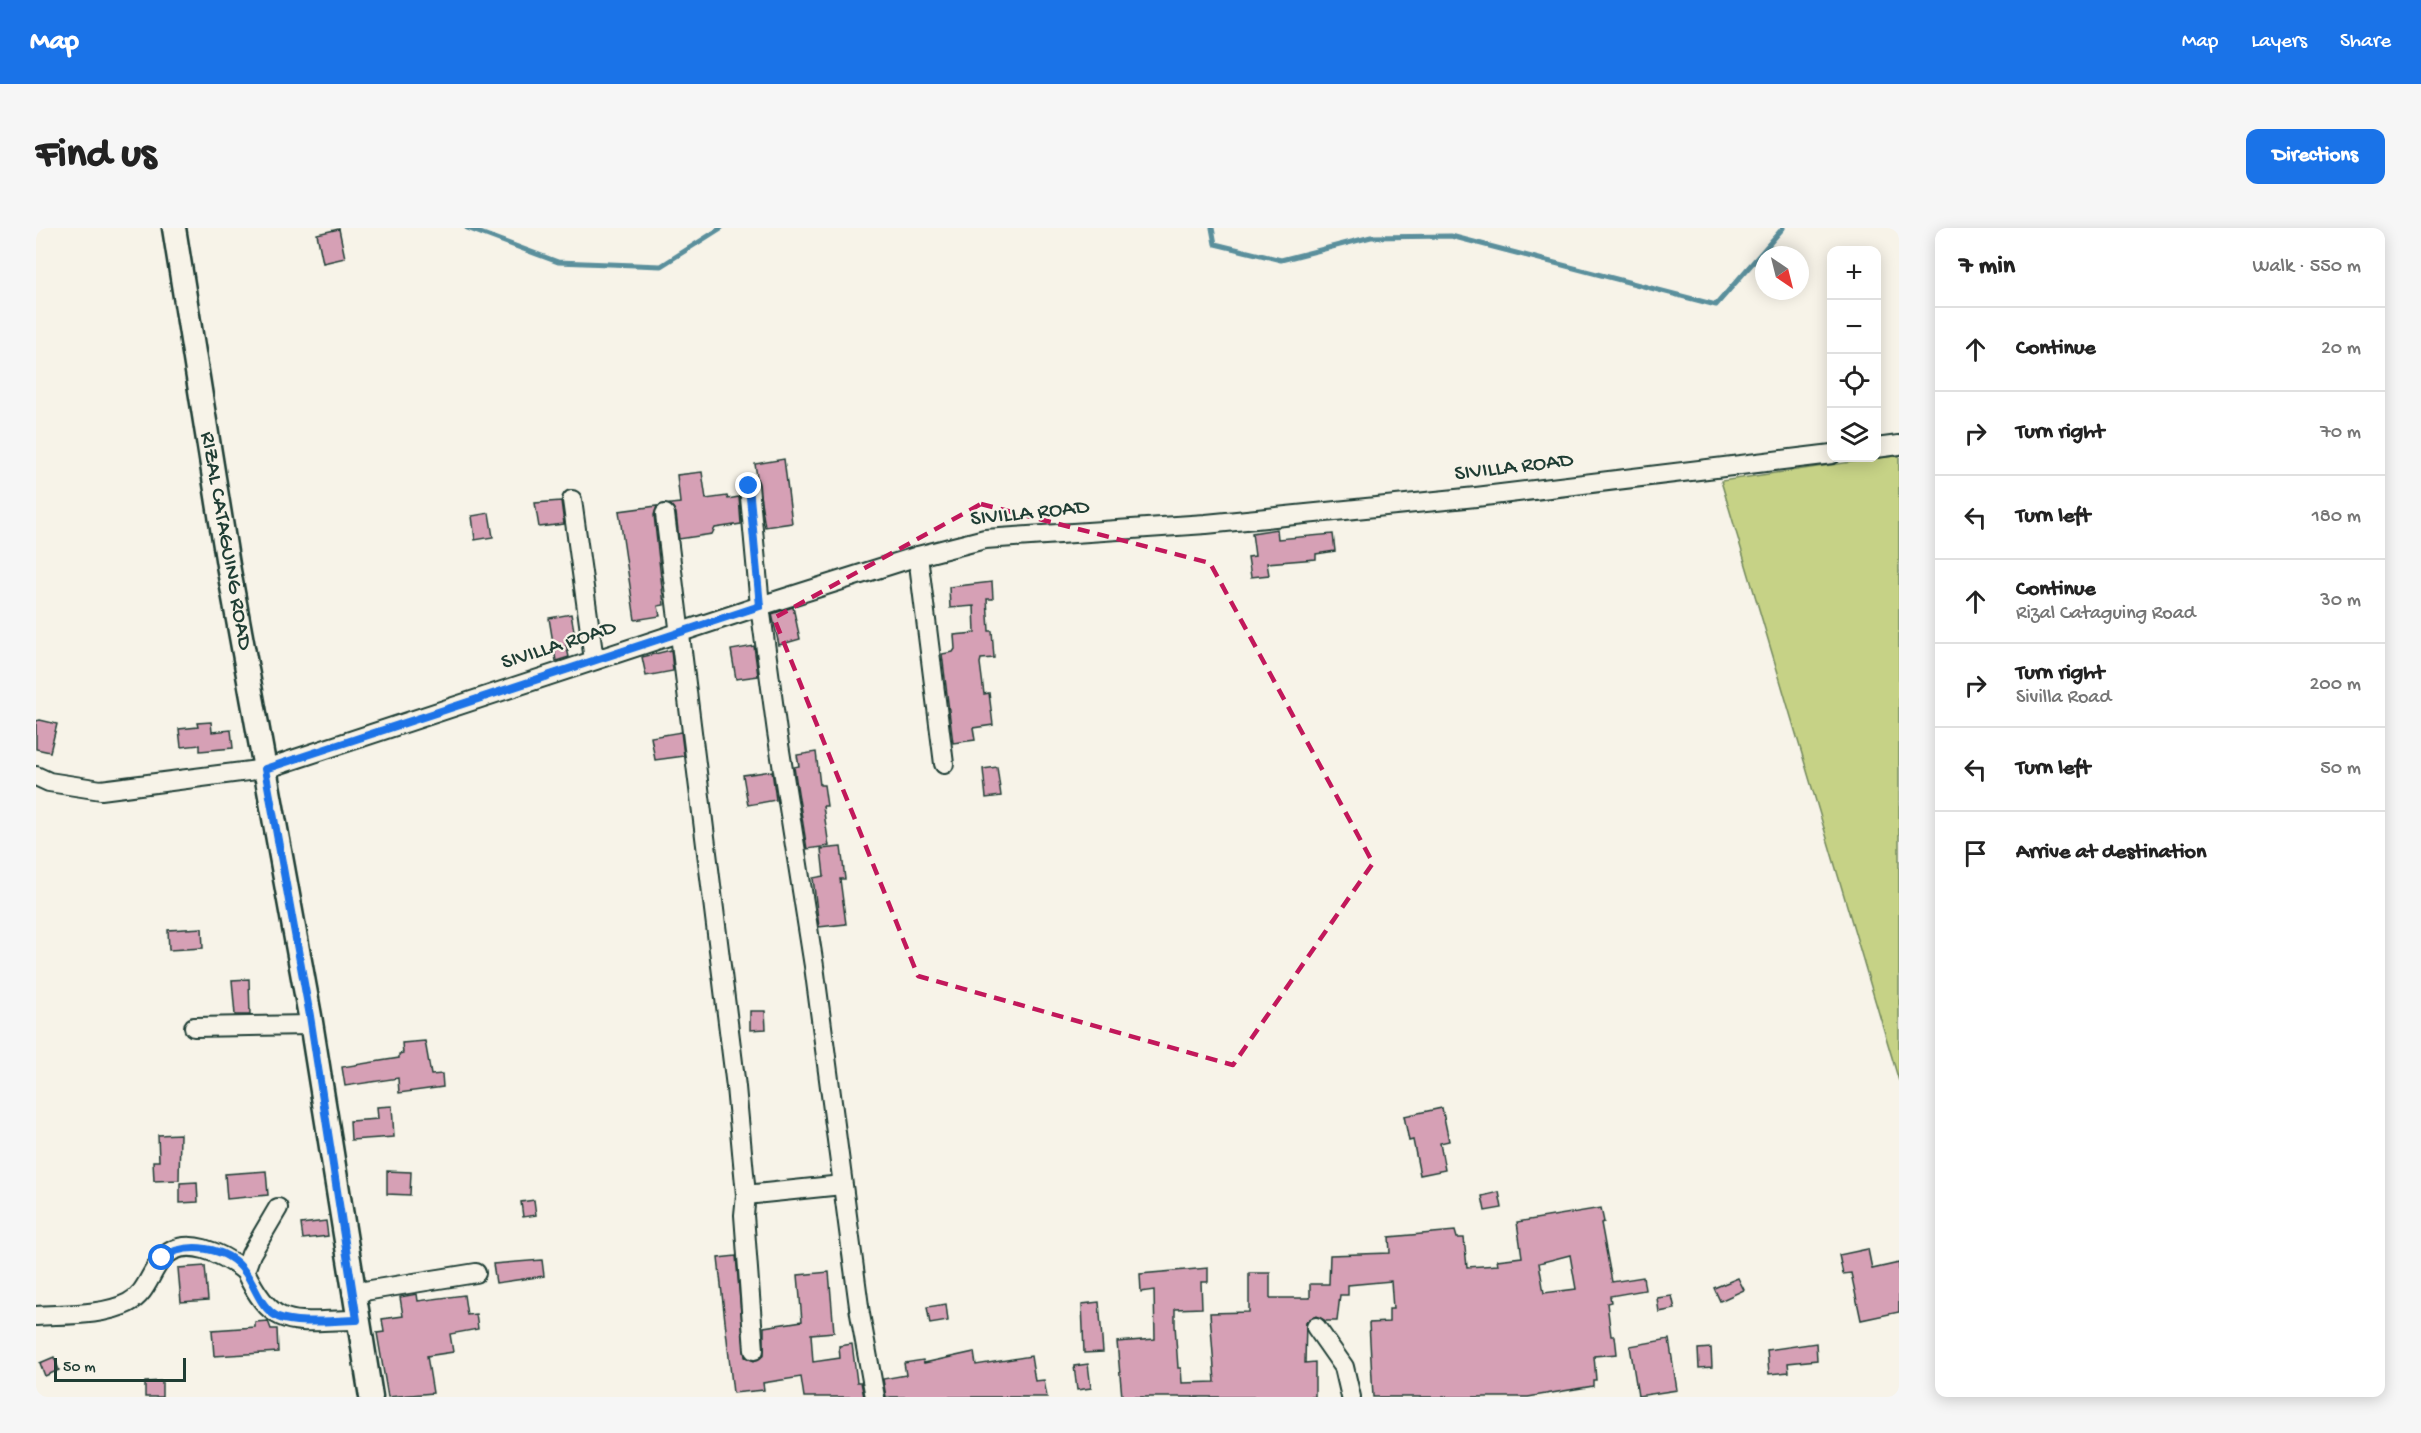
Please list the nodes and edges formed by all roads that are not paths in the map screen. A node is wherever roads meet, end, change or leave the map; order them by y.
1 (174, 228) edge
2 (1899, 445) edge
3 (1881, 447) edge
4 (1827, 454) edge
5 (749, 486) dead end
6 (572, 500) dead end
7 (664, 514) dead end
8 (918, 556) junction
9 (760, 606) junction
10 (681, 632) junction
11 (594, 660) junction
12 (944, 764) dead end
13 (265, 769) junction
14 (36, 776) edge
15 (312, 1025) junction
16 (194, 1027) dead end
17 (842, 1185) junction
18 (746, 1195) junction
19 (278, 1208) dead end
20 (245, 1271) junction
21 (476, 1274) dead end
22 (352, 1293) junction
23 (36, 1316) edge
24 (357, 1320) junction
25 (1316, 1327) dead end
26 (754, 1350) dead end
27 (371, 1397) edge
28 (875, 1397) edge
29 (1351, 1397) edge

1 - 13 street, RIZAL CATAGUING ROAD
2 - 3 street
4 - 8 street, SIVILLA ROAD
5 - 9 street
6 - 11 street
7 - 10 street
8 - 9 street, SIVILLA ROAD
8 - 12 street
9 - 10 street, SIVILLA ROAD
9 - 17 street
10 - 11 street, SIVILLA ROAD
10 - 18 street
11 - 13 street, SIVILLA ROAD
13 - 14 street, SIVILLA ROAD
13 - 15 street, RIZAL CATAGUING ROAD
15 - 16 street
15 - 22 street, RIZAL CATAGUING ROAD
17 - 18 street
17 - 28 street
18 - 26 street
19 - 20 street
20 - 23 street
20 - 24 street
21 - 22 street
22 - 24 street, RIZAL CATAGUING ROAD
24 - 27 street, RIZAL CATAGUING ROAD
25 - 29 street

